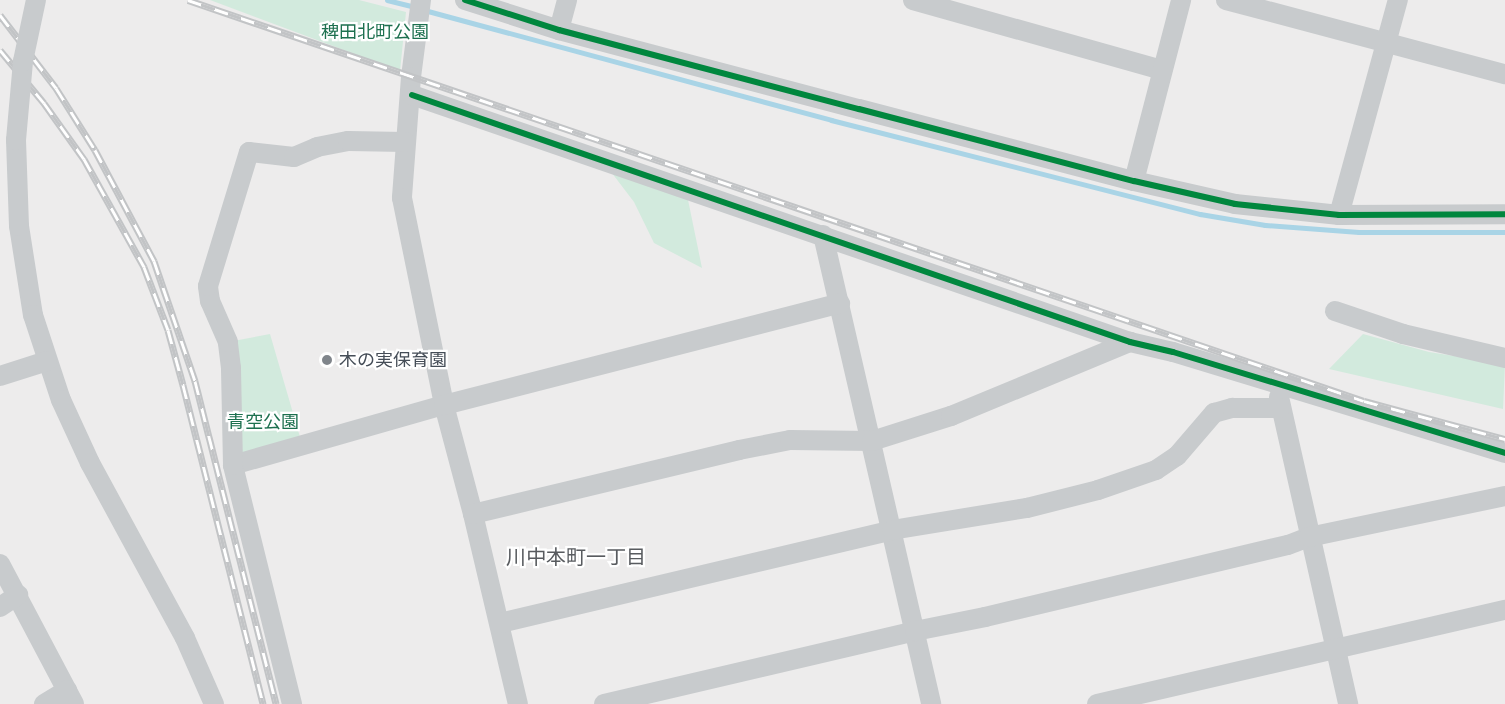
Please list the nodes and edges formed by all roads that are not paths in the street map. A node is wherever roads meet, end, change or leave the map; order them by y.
1 (36, 0) edge
2 (421, 0) edge
3 (465, 0) edge
4 (567, 0) edge
5 (913, 0) edge
6 (1181, 0) edge
7 (1226, 0) edge
8 (1398, 0) edge
9 (559, 30) junction
10 (1386, 44) junction
11 (1161, 70) junction
12 (1505, 74) edge
13 (412, 95) junction
14 (405, 142) junction
15 (1134, 181) junction
16 (1505, 214) edge
17 (1339, 215) junction
18 (824, 235) junction
19 (840, 303) junction
20 (1335, 311) dead end
21 (1130, 342) junction
22 (1504, 356) edge
23 (47, 361) junction
24 (0, 376) edge
25 (1278, 386) junction
26 (444, 405) junction
27 (1280, 408) junction
28 (872, 441) junction
29 (1505, 453) edge
30 (233, 465) junction
31 (1505, 496) edge
32 (473, 514) junction
33 (892, 530) junction
34 (1310, 537) junction
35 (0, 564) edge
36 (18, 595) junction
37 (0, 607) edge
38 (1505, 610) edge
39 (500, 623) junction
40 (915, 631) junction
41 (1335, 648) junction
42 (70, 697) edge
43 (44, 704) edge
44 (214, 704) edge
45 (292, 704) edge
46 (518, 704) edge
47 (604, 704) edge
48 (931, 704) edge
49 (1097, 704) edge
50 (1348, 704) edge

1 - 23 street, bridge
2 - 13 street
3 - 9 street
4 - 9 street
5 - 11 street
6 - 11 street
7 - 10 street
8 - 10 street
9 - 15 street
10 - 12 street
10 - 17 street
11 - 15 street
13 - 14 street
13 - 18 street
14 - 26 street
14 - 30 street
15 - 17 street
16 - 17 street
18 - 19 street
18 - 21 street
19 - 26 street
19 - 28 street
20 - 22 street
21 - 25 street
21 - 28 street
23 - 24 street
23 - 44 street
25 - 27 street
25 - 29 street
26 - 30 street
26 - 32 street
27 - 33 street
27 - 34 street
28 - 32 street
28 - 33 street
30 - 45 street
31 - 34 street
32 - 39 street
33 - 39 street
33 - 40 street
34 - 40 street
34 - 41 street
35 - 36 street
36 - 37 street
36 - 42 street
38 - 41 street
39 - 46 street
40 - 47 street
40 - 48 street
41 - 49 street
41 - 50 street
42 - 43 street

